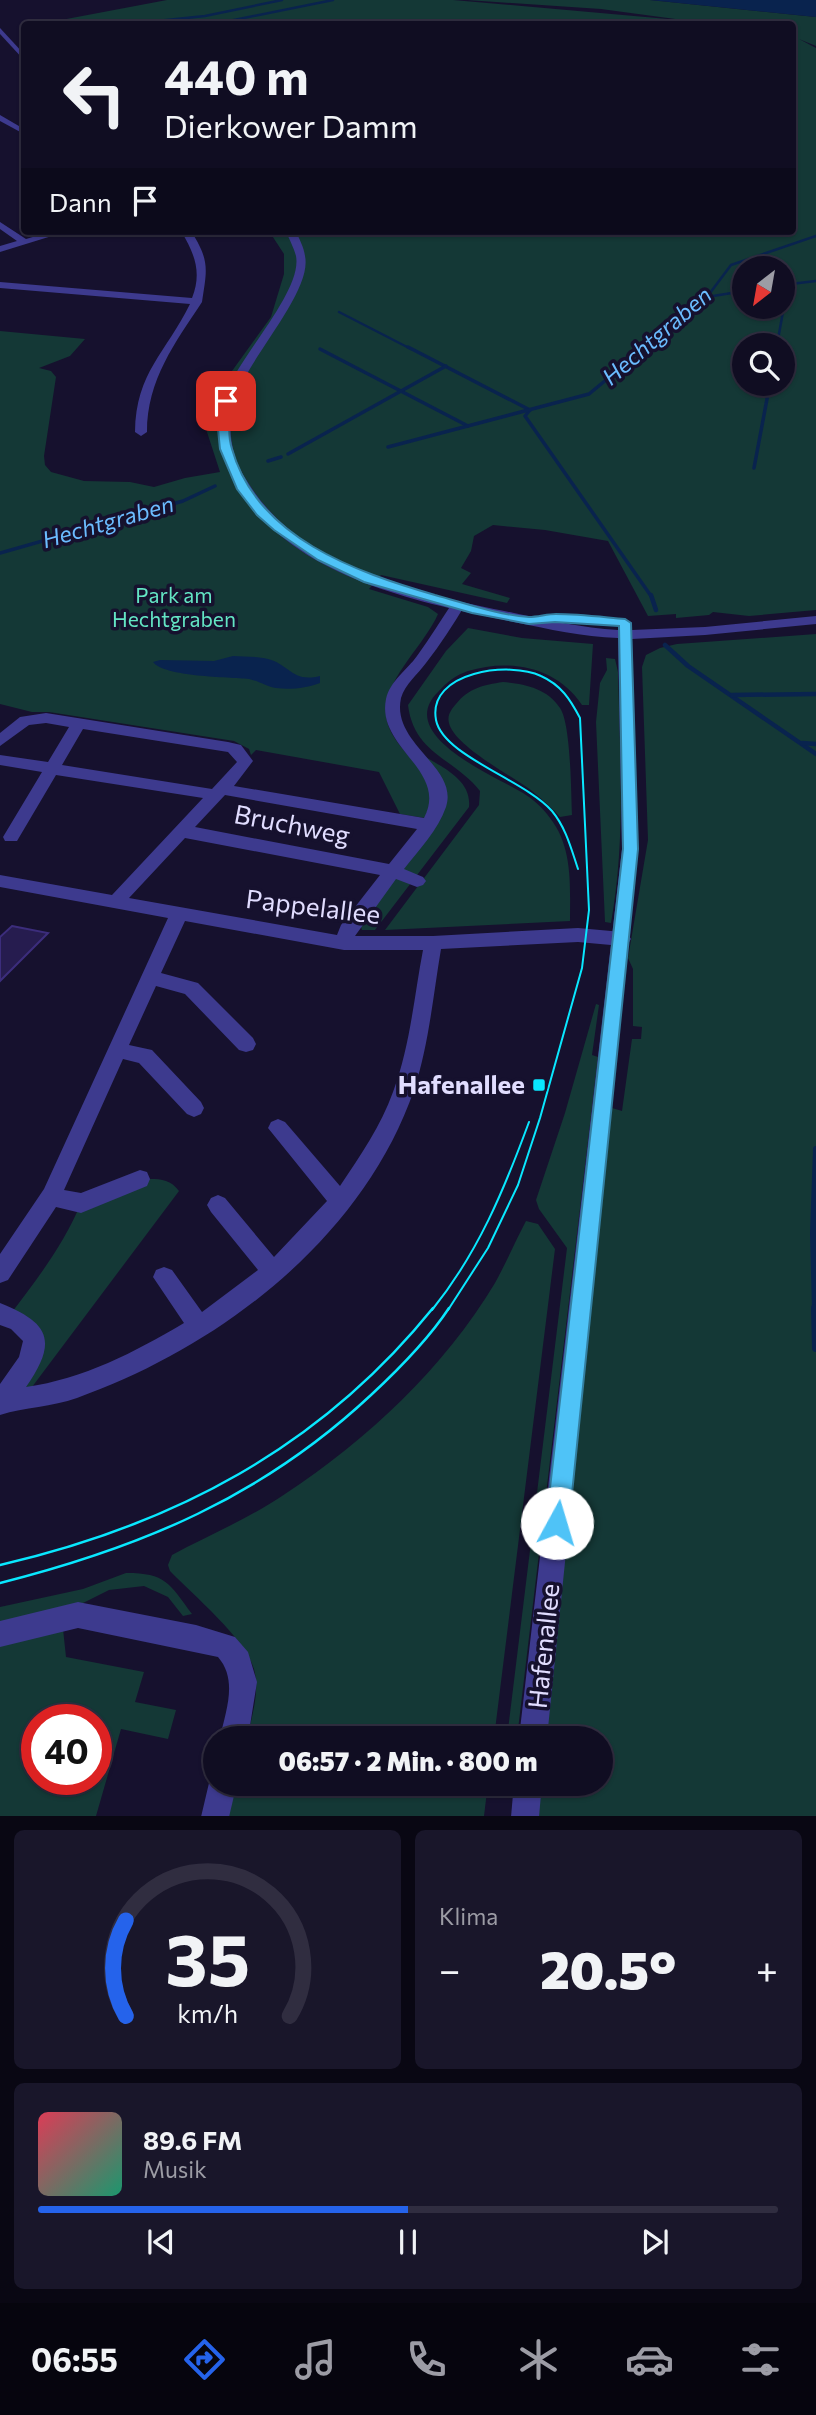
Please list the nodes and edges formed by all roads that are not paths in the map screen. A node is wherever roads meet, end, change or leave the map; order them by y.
1 (0, 30) edge
2 (4, 37) edge
3 (21, 55) edge
4 (0, 117) edge
5 (21, 130) edge
6 (0, 225) edge
7 (49, 235) edge
8 (189, 235) edge
9 (292, 235) edge
10 (25, 242) junction
11 (0, 249) edge
12 (0, 285) edge
13 (197, 302) junction
14 (141, 432) dead end
15 (458, 606) junction
16 (816, 620) edge
17 (625, 628) junction
18 (79, 723) junction
19 (0, 741) edge
20 (0, 760) edge
21 (53, 769) junction
22 (218, 792) junction
23 (429, 825) junction
24 (182, 831) junction
25 (11, 837) dead end
26 (392, 871) junction
27 (0, 881) edge
28 (417, 881) dead end
29 (115, 902) junction
30 (179, 914) junction
31 (622, 939) junction
32 (344, 943) junction
33 (433, 943) junction
34 (150, 977) junction
35 (246, 1044) dead end
36 (117, 1050) junction
37 (194, 1108) dead end
38 (278, 1128) dead end
39 (140, 1179) dead end
40 (51, 1196) junction
41 (341, 1200) junction
42 (218, 1205) dead end
43 (272, 1272) junction
44 (0, 1273) edge
45 (164, 1276) dead end
46 (0, 1314) edge
47 (200, 1327) junction
48 (1, 1403) edge
49 (0, 1634) edge
50 (236, 1726) edge
51 (534, 1726) edge
52 (220, 1796) edge
53 (527, 1796) edge
54 (215, 1816) edge
55 (525, 1816) edge

1 - 2 street
2 - 3 street
4 - 5 street
6 - 10 street
7 - 10 street
8 - 13 street
9 - 15 street
10 - 11 street
12 - 13 street
13 - 14 street
15 - 17 street
15 - 23 street
16 - 17 street
17 - 31 street, Hafenallee
18 - 19 street
18 - 21 street
18 - 22 street
20 - 21 street, Bruchweg
21 - 22 street, Bruchweg
21 - 25 street
22 - 23 street, Bruchweg
22 - 24 street
23 - 26 street
24 - 26 street, Bruchweg
24 - 29 street
26 - 28 street, Bruchweg
26 - 32 street
27 - 29 street, Pappelallee
29 - 30 street, Pappelallee
30 - 32 street, Pappelallee
30 - 34 street
31 - 33 street, Pappelallee
31 - 51 street, Hafenallee
32 - 33 street, Pappelallee
33 - 41 street
34 - 35 street
34 - 36 street
36 - 37 street
36 - 40 street
38 - 41 street
39 - 40 street
40 - 44 street
41 - 43 street
42 - 43 street
43 - 47 street
45 - 47 street
46 - 48 street
47 - 48 street
49 - 50 street
52 - 54 street
53 - 55 street

